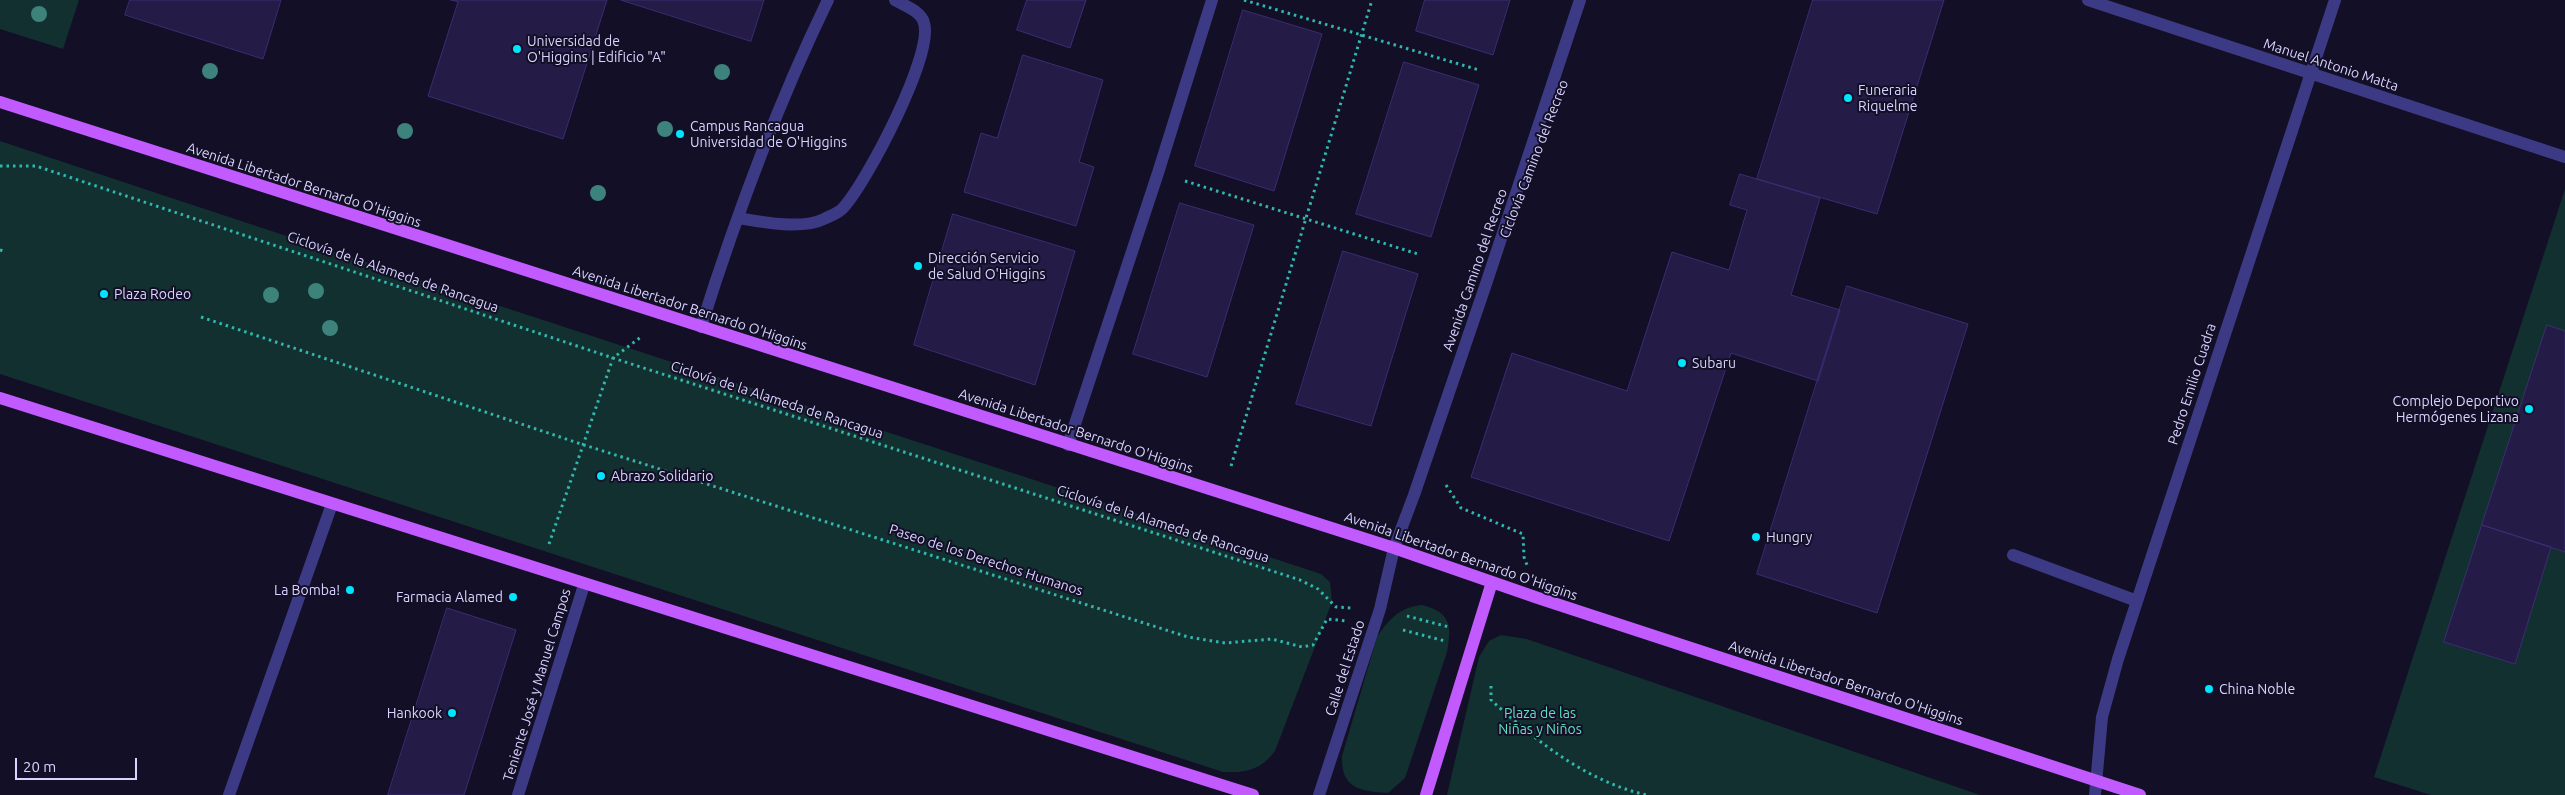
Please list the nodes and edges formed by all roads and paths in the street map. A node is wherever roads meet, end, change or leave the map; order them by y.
1 (828, 0) edge
2 (895, 0) edge
3 (1212, 0) edge
4 (1244, 0) edge
5 (1372, 0) edge
6 (1580, 0) edge
7 (2088, 0) edge
8 (2335, 0) edge
9 (1361, 35) junction
10 (1479, 70) dead end
11 (2310, 74) junction
12 (0, 102) edge
13 (2565, 157) edge
14 (0, 166) edge
15 (1158, 173) junction
16 (738, 218) junction
17 (1304, 219) junction
18 (0, 250) edge
19 (6, 252) dead end
20 (1418, 254) dead end
21 (653, 312) junction
22 (201, 318) dead end
23 (701, 328) junction
24 (613, 358) junction
25 (0, 398) edge
26 (581, 444) junction
27 (1068, 445) junction
28 (1443, 477) dead end
29 (1222, 494) junction
30 (332, 504) junction
31 (1394, 548) junction
32 (2013, 555) dead end
33 (540, 570) junction
34 (1492, 582) junction
35 (584, 585) junction
36 (1538, 598) junction
37 (2137, 601) junction
38 (1380, 609) junction
39 (1375, 623) junction
40 (1476, 634) junction
41 (1471, 648) junction
42 (1491, 684) dead end
43 (2097, 781) junction
44 (230, 795) edge
45 (518, 795) edge
46 (1253, 795) edge
47 (1319, 795) edge
48 (1426, 795) edge
49 (1647, 795) edge
50 (2095, 795) edge
51 (2140, 795) edge

1 - 16 street
2 - 16 street
3 - 15 street
4 - 9 path
5 - 9 path
6 - 31 street, Avenida Camino del Recreo
7 - 11 street, Manuel Antonio Matta
8 - 11 street, Pedro Emilio Cuadra
9 - 10 path
9 - 17 path
11 - 13 street, Manuel Antonio Matta
11 - 37 street, Pedro Emilio Cuadra
12 - 21 main road, Avenida Libertador Bernardo O'Higgins
14 - 24 path, Ciclovía de la Alameda de Rancagua
15 - 17 path
15 - 27 street
16 - 23 street
17 - 20 path
17 - 29 path
18 - 19 path
21 - 23 main road, Avenida Libertador Bernardo O'Higgins
21 - 24 path
22 - 26 path
23 - 27 main road, Avenida Libertador Bernardo O'Higgins
24 - 26 path
24 - 38 path, Ciclovía de la Alameda de Rancagua
25 - 30 main road
26 - 33 path
26 - 39 path, Paseo de los Derechos Humanos
27 - 29 main road, Avenida Libertador Bernardo O'Higgins
28 - 36 path
29 - 31 main road, Avenida Libertador Bernardo O'Higgins
30 - 33 main road
30 - 44 street
31 - 34 main road, Avenida Libertador Bernardo O'Higgins
31 - 38 street, Calle del Estado
32 - 37 street
33 - 35 main road
34 - 36 main road, Avenida Libertador Bernardo O'Higgins
34 - 40 main road
35 - 45 street, Teniente José y Manuel Campos
35 - 46 main road
36 - 43 main road, Avenida Libertador Bernardo O'Higgins
37 - 43 street, Pedro Emilio Cuadra
38 - 39 street, Calle del Estado
38 - 40 path, Ciclovía de la Alameda de Rancagua
39 - 41 path
39 - 47 street, Calle del Estado
40 - 41 main road
41 - 48 main road
42 - 49 path
43 - 50 street, Pedro Emilio Cuadra
43 - 51 main road, Avenida Libertador Bernardo O'Higgins

